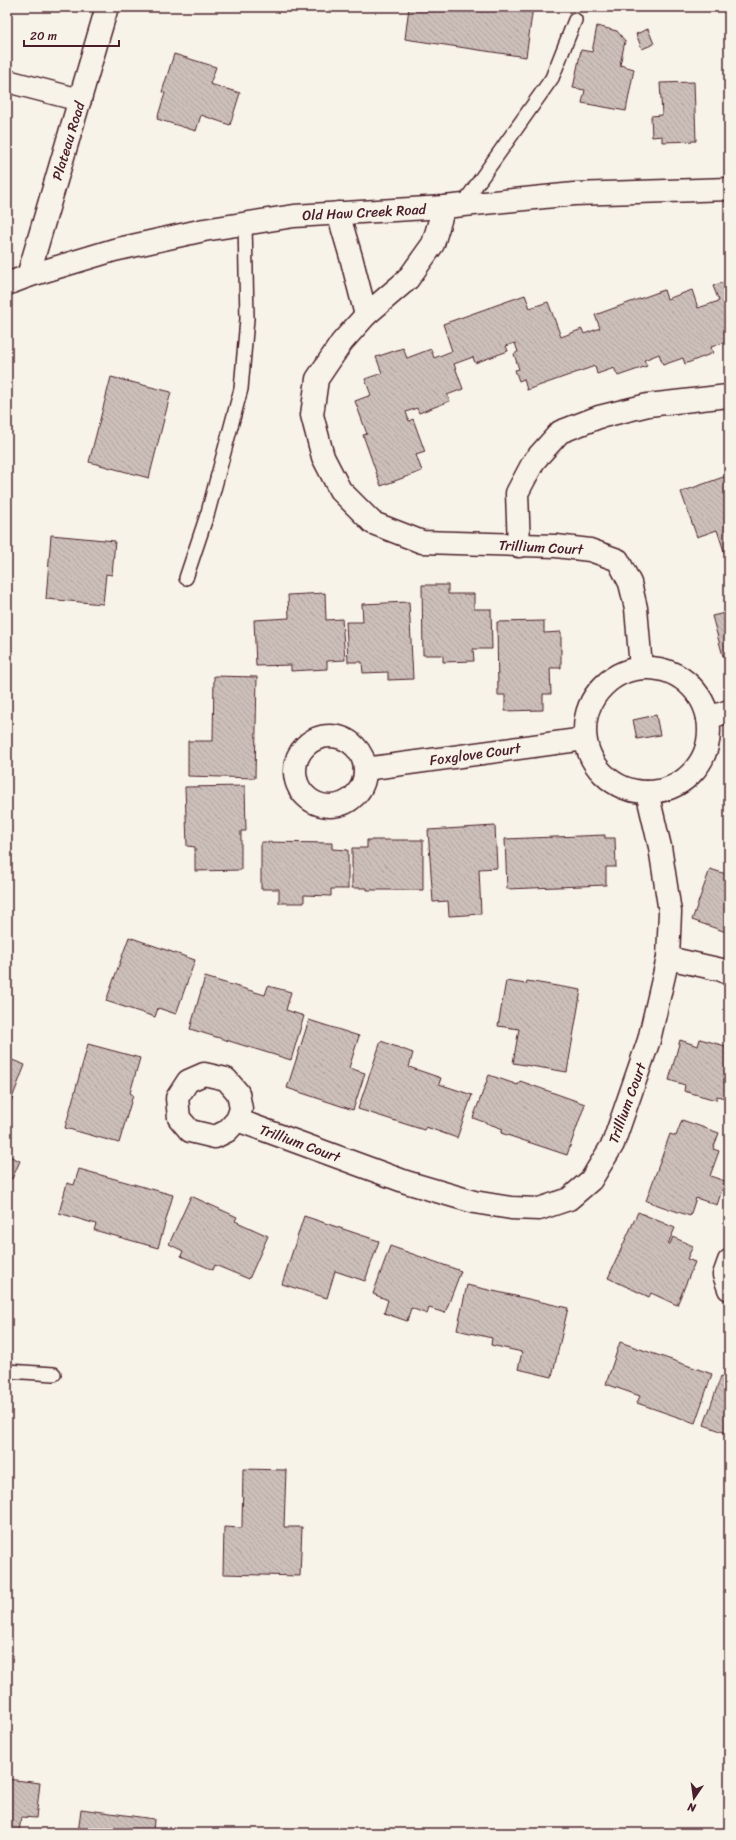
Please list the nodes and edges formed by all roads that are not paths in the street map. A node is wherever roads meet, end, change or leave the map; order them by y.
1 (107, 7) edge
2 (575, 20) dead end
3 (7, 81) edge
4 (80, 100) junction
5 (729, 189) edge
6 (453, 206) junction
7 (338, 213) junction
8 (245, 223) junction
9 (28, 276) junction
10 (7, 284) edge
11 (366, 315) junction
12 (729, 392) edge
13 (519, 546) junction
14 (186, 578) dead end
15 (641, 668) junction
16 (729, 711) edge
17 (708, 718) junction
18 (585, 739) junction
19 (365, 768) dead end
20 (647, 792) junction
21 (668, 958) junction
22 (729, 974) edge
23 (237, 1120) dead end
24 (729, 1260) edge
25 (729, 1289) edge
26 (7, 1371) edge
27 (54, 1374) dead end

1 - 4 street, Plateau Road
2 - 6 lane
3 - 4 street
4 - 9 street, Plateau Road
5 - 6 street, Old Haw Creek Road
6 - 7 street, Old Haw Creek Road
6 - 11 street
7 - 8 street, Old Haw Creek Road
7 - 11 street
8 - 9 street, Old Haw Creek Road
8 - 14 lane
9 - 10 street, Old Haw Creek Road
11 - 13 street, Trillium Court
12 - 13 street
13 - 15 street, Trillium Court
15 - 17 street
15 - 18 street
16 - 17 street
17 - 20 street
18 - 19 street, Foxglove Court
18 - 20 street
20 - 21 street, Trillium Court
21 - 22 street
21 - 23 street, Trillium Court
24 - 25 street
26 - 27 lane

